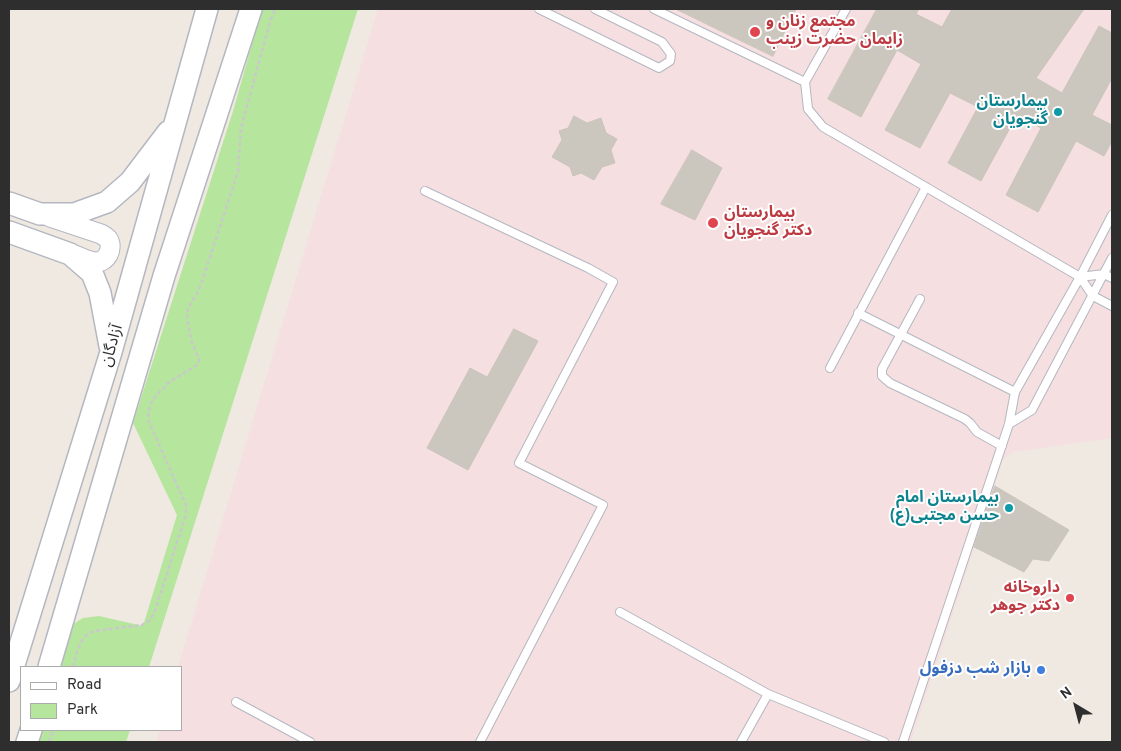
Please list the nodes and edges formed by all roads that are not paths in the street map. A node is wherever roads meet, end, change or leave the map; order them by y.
1 (206, 9) edge
2 (538, 9) edge
3 (595, 9) edge
4 (654, 9) edge
5 (846, 9) edge
6 (248, 12) edge
7 (805, 82) junction
8 (175, 122) junction
9 (926, 187) junction
10 (425, 191) dead end
11 (9, 203) edge
12 (40, 214) junction
13 (1112, 215) edge
14 (9, 232) edge
15 (70, 254) junction
16 (1112, 258) edge
17 (1104, 274) junction
18 (1080, 277) junction
19 (1112, 278) edge
20 (1093, 296) junction
21 (920, 299) dead end
22 (1112, 306) edge
23 (858, 313) junction
24 (900, 334) junction
25 (111, 352) junction
26 (830, 368) dead end
27 (1015, 392) junction
28 (1009, 424) junction
29 (1002, 446) junction
30 (620, 612) dead end
31 (49, 666) edge
32 (9, 681) edge
33 (768, 694) junction
34 (236, 702) dead end
35 (310, 742) edge
36 (480, 742) edge
37 (741, 742) edge
38 (884, 742) edge
39 (903, 742) edge

1 - 8 main road, آزادگان
2 - 3 lane
4 - 7 lane
5 - 7 lane
6 - 31 main road, آزادگان
7 - 9 lane
8 - 12 main road
8 - 25 main road, آزادگان
9 - 18 lane
9 - 23 lane
10 - 36 lane
11 - 12 main road
12 - 15 street
13 - 18 lane
14 - 15 main road
15 - 25 main road
16 - 17 lane
17 - 18 lane
17 - 19 lane
17 - 20 lane
18 - 20 lane
18 - 27 lane
20 - 22 lane
20 - 28 lane
21 - 24 lane
23 - 24 lane
23 - 26 lane
24 - 27 lane
24 - 29 lane
25 - 32 main road, آزادگان
27 - 28 lane
28 - 29 lane
29 - 39 lane
30 - 33 lane
33 - 37 lane
33 - 38 lane
34 - 35 lane

